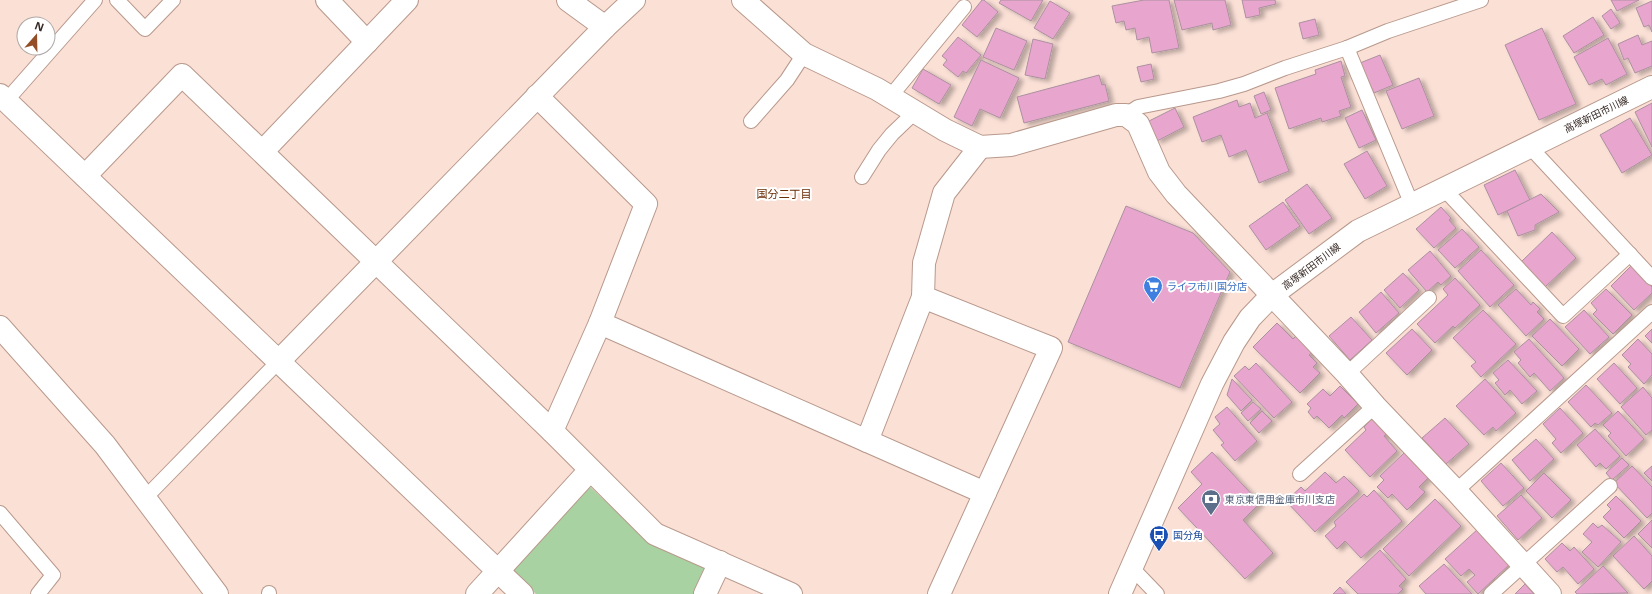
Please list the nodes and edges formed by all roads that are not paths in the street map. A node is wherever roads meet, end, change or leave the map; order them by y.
1 (94, 0) edge
2 (117, 0) edge
3 (173, 0) edge
4 (327, 0) edge
5 (407, 0) edge
6 (568, 0) edge
7 (634, 0) edge
8 (743, 0) edge
9 (1481, 0) edge
10 (964, 7) dead end
11 (605, 27) junction
12 (367, 42) junction
13 (1347, 48) junction
14 (804, 54) junction
15 (1652, 87) edge
16 (537, 96) junction
17 (890, 97) junction
18 (3, 98) edge
19 (915, 112) junction
20 (1126, 115) junction
21 (751, 121) dead end
22 (980, 147) junction
23 (1530, 147) junction
24 (263, 151) junction
25 (85, 176) junction
26 (862, 177) dead end
27 (1444, 189) junction
28 (1412, 205) junction
29 (1630, 254) junction
30 (375, 262) junction
31 (1652, 278) edge
32 (1272, 295) junction
33 (923, 297) junction
34 (1429, 298) dead end
35 (1652, 312) edge
36 (600, 323) junction
37 (0, 327) edge
38 (279, 361) junction
39 (1347, 374) junction
40 (1375, 406) junction
41 (552, 431) junction
42 (867, 441) junction
43 (590, 470) junction
44 (1300, 474) dead end
45 (1610, 486) dead end
46 (1456, 491) junction
47 (985, 493) junction
48 (145, 498) junction
49 (0, 513) edge
50 (720, 562) junction
51 (1524, 564) junction
52 (1132, 568) junction
53 (498, 571) junction
54 (38, 594) edge
55 (216, 594) edge
56 (477, 594) edge
57 (522, 594) edge
58 (705, 594) edge
59 (791, 594) edge
60 (939, 594) edge
61 (1120, 594) edge
62 (1157, 594) edge
63 (1491, 594) edge
64 (1550, 594) edge

1 - 18 lane
2 - 3 lane
4 - 12 street
5 - 12 street
6 - 11 street
7 - 11 street
8 - 14 street
9 - 13 lane
10 - 17 lane
11 - 16 street
12 - 24 street
13 - 20 lane
13 - 28 lane
14 - 17 street
14 - 21 lane
15 - 23 street, 高塚新田市川線
16 - 30 street
16 - 36 street
17 - 19 street
18 - 25 street
19 - 22 street
19 - 26 lane
20 - 22 street
20 - 32 street
22 - 33 street
23 - 27 street, 高塚新田市川線
23 - 29 lane
24 - 25 street
24 - 30 street
25 - 38 street
27 - 28 street, 高塚新田市川線
27 - 29 lane
28 - 32 street, 高塚新田市川線
29 - 31 lane
30 - 38 street
30 - 41 street
32 - 39 street
32 - 52 street, 高塚新田市川線
33 - 42 street
33 - 47 street
34 - 39 lane
35 - 46 lane
36 - 41 street
36 - 42 street
37 - 48 street
38 - 48 lane
38 - 53 street
39 - 40 street
40 - 44 lane
40 - 46 street
41 - 43 street
42 - 47 street
43 - 50 street
43 - 53 street
45 - 51 lane
46 - 51 street
47 - 60 street
48 - 55 street
49 - 54 lane
50 - 58 street
50 - 59 street
51 - 63 lane
51 - 64 street
52 - 61 street, 高塚新田市川線
52 - 62 lane
53 - 56 street
53 - 57 street

